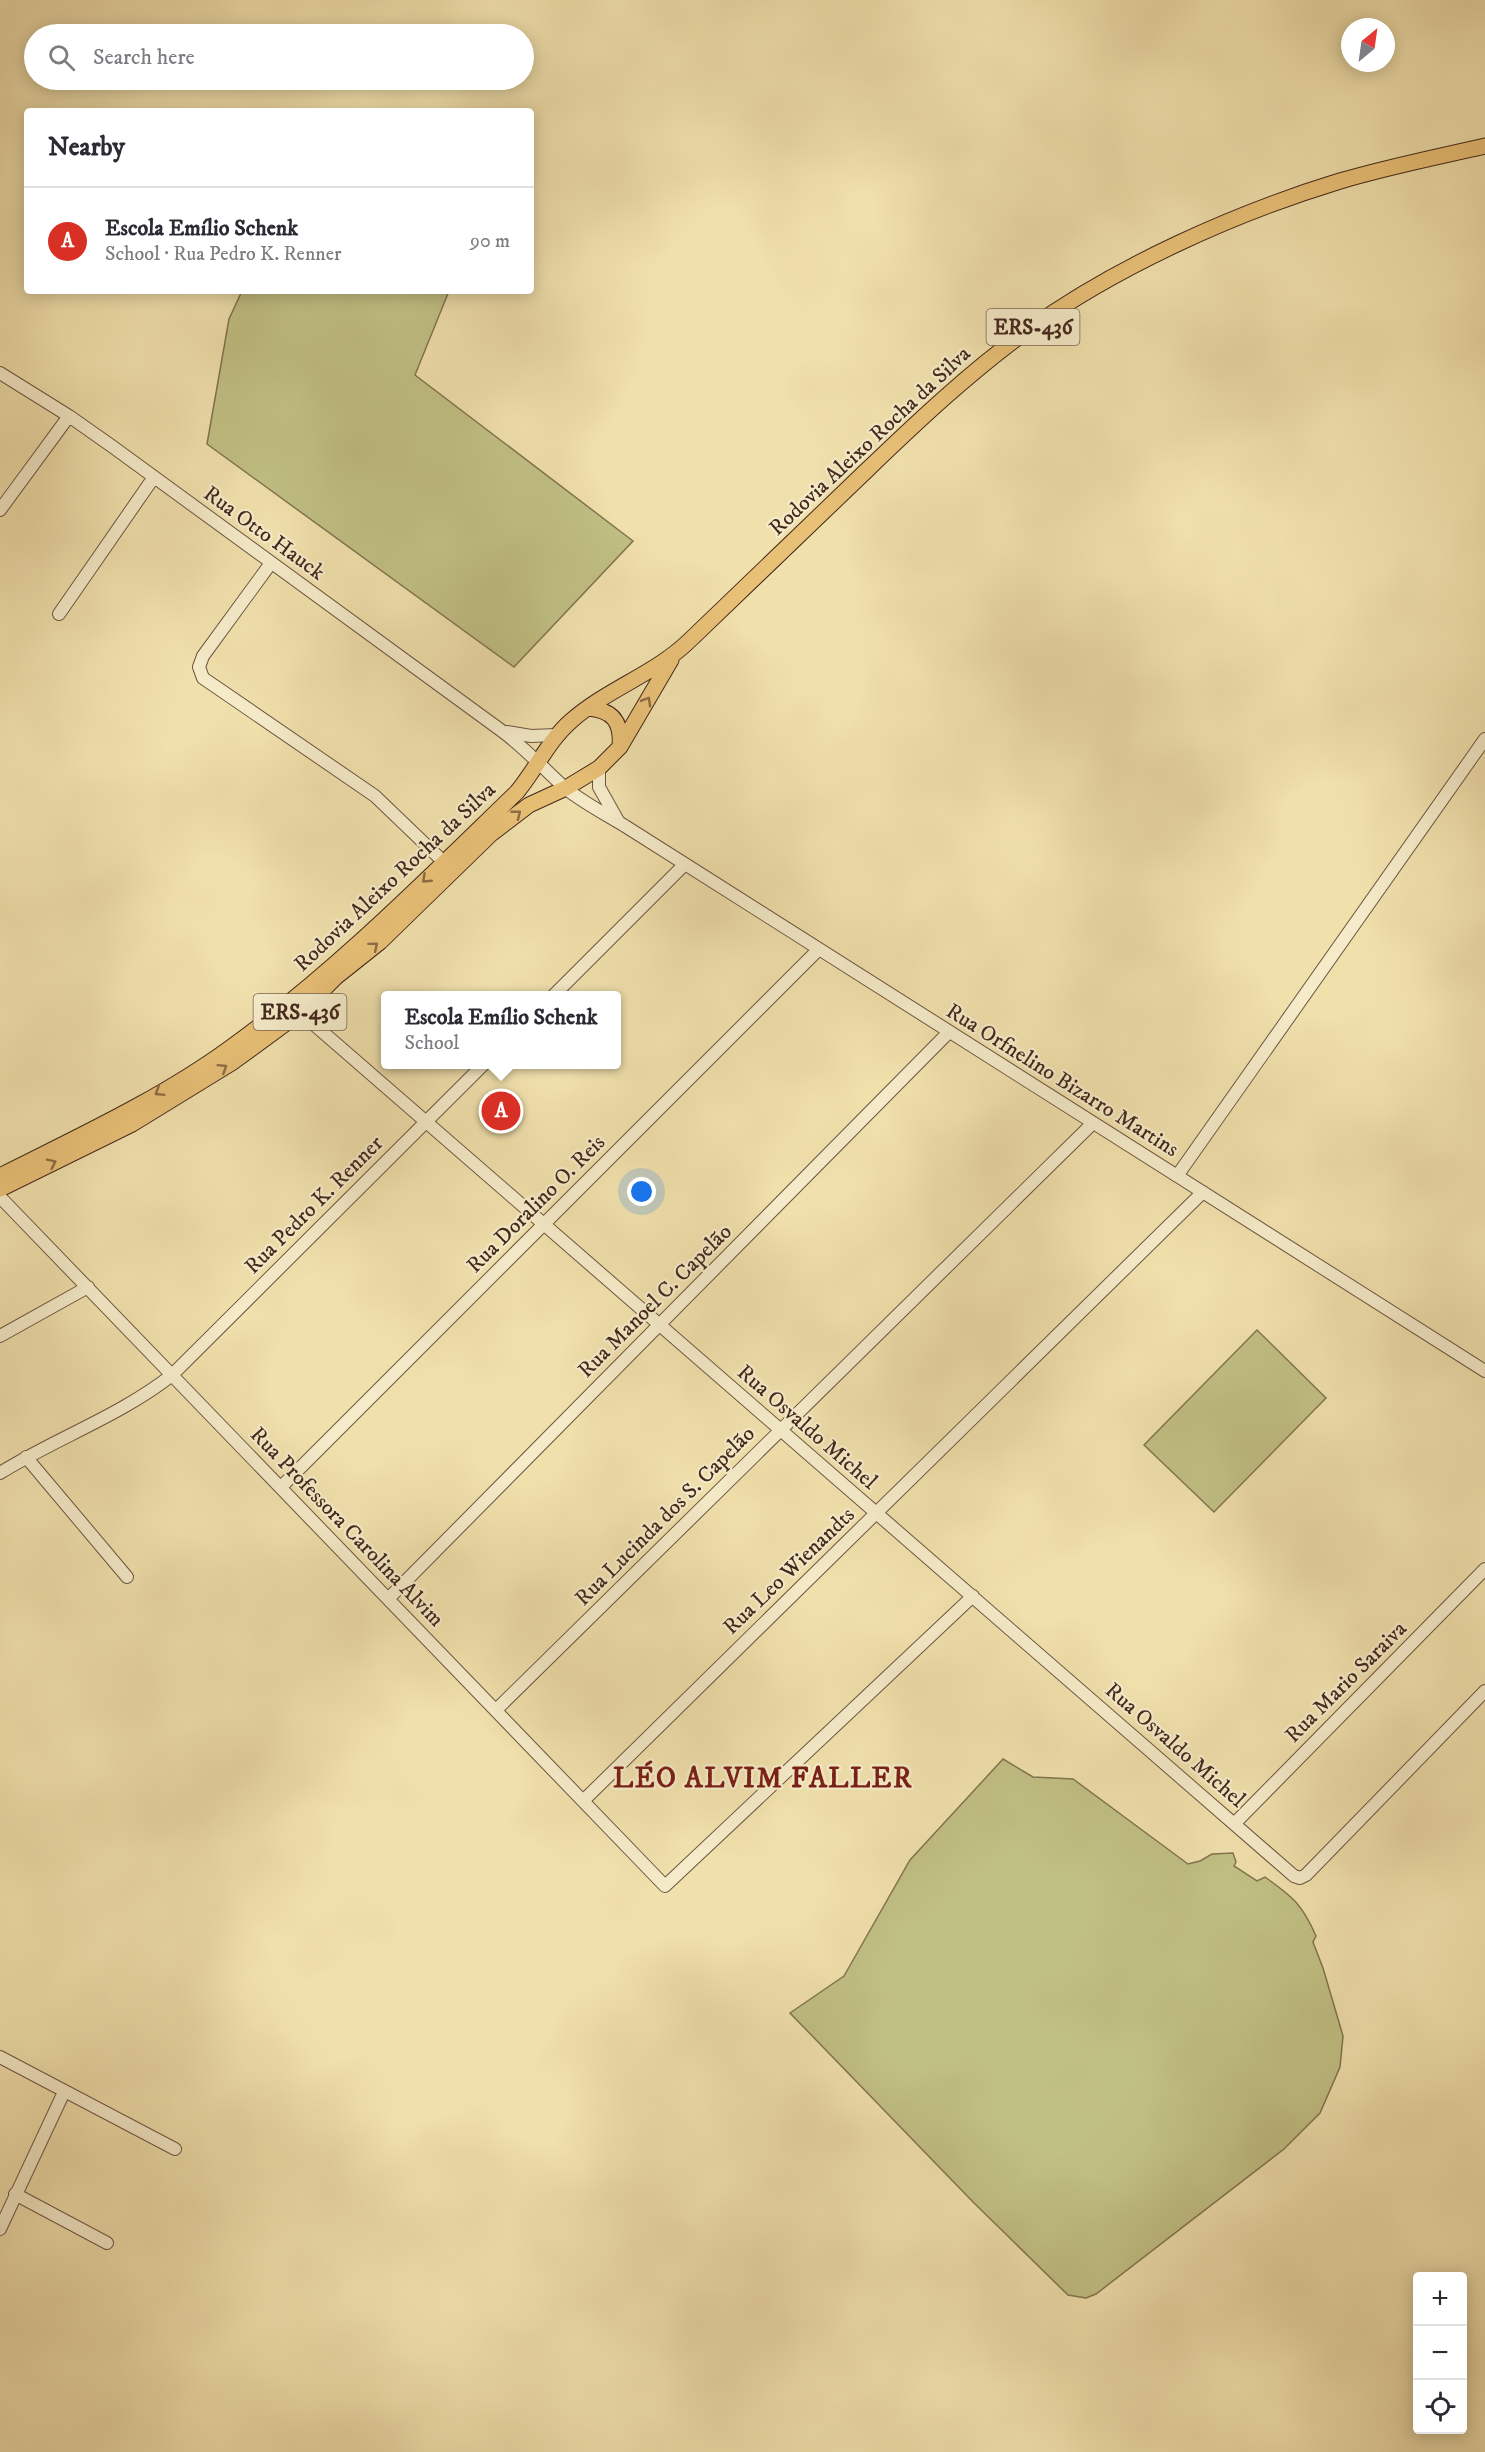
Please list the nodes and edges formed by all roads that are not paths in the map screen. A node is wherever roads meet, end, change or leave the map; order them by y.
1 (1485, 146) edge
2 (0, 373) edge
3 (69, 416) junction
4 (154, 477) junction
5 (0, 510) edge
6 (271, 563) junction
7 (59, 614) dead end
8 (672, 657) junction
9 (588, 708) junction
10 (502, 731) junction
11 (556, 735) junction
12 (1485, 739) edge
13 (620, 747) junction
14 (540, 762) junction
15 (599, 768) junction
16 (566, 788) junction
17 (618, 822) junction
18 (685, 864) junction
19 (448, 866) junction
20 (819, 949) junction
21 (559, 991) edge
22 (295, 1008) junction
23 (949, 1032) junction
24 (480, 1069) edge
25 (426, 1122) junction
26 (1093, 1123) junction
27 (0, 1176) edge
28 (1177, 1176) junction
29 (0, 1189) edge
30 (1203, 1192) junction
31 (0, 1197) edge
32 (544, 1224) junction
33 (88, 1287) junction
34 (659, 1324) junction
35 (0, 1336) edge
36 (1485, 1371) edge
37 (172, 1375) junction
38 (781, 1430) junction
39 (26, 1457) junction
40 (0, 1473) edge
41 (281, 1487) junction
42 (877, 1512) junction
43 (1485, 1569) edge
44 (127, 1577) dead end
45 (972, 1596) junction
46 (388, 1599) junction
47 (1485, 1691) edge
48 (496, 1710) junction
49 (583, 1801) junction
50 (1235, 1823) junction
51 (0, 2057) edge
52 (64, 2091) junction
53 (175, 2149) dead end
54 (15, 2194) junction
55 (0, 2229) edge
56 (107, 2243) dead end

1 - 8 main road, Rodovia Aleixo Rocha da Silva / ERS-436
2 - 3 street, Rua Otto Hauck
3 - 4 street, Rua Otto Hauck
3 - 5 street
4 - 6 street, Rua Otto Hauck
4 - 7 street
6 - 10 street, Rua Otto Hauck
6 - 19 street
8 - 9 main road, Rodovia Aleixo Rocha da Silva / ERS-436
13 -> 8 main road, Rodovia Aleixo Rocha da Silva / ERS-436
9 - 11 main road, Rodovia Aleixo Rocha da Silva / ERS-436
9 - 13 main road
10 - 11 street
10 - 14 street, Rua Orfnelino Bizarro Martins
11 - 14 main road, Rodovia Aleixo Rocha da Silva / ERS-436
12 - 28 street
13 - 15 main road, Rodovia Aleixo Rocha da Silva / ERS-436
14 - 16 street, Rua Orfnelino Bizarro Martins
14 - 19 main road, Rodovia Aleixo Rocha da Silva / ERS-436
15 - 16 main road, Rodovia Aleixo Rocha da Silva / ERS-436
15 - 17 street, Rua Orfnelino Bizarro Martins
16 - 17 street, Rua Orfnelino Bizarro Martins
19 -> 16 main road, Rodovia Aleixo Rocha da Silva / ERS-436
17 - 18 street, Rua Orfnelino Bizarro Martins
18 - 20 street, Rua Orfnelino Bizarro Martins
18 - 21 street
19 - 22 main road, Rodovia Aleixo Rocha da Silva / ERS-436
20 - 23 street, Rua Orfnelino Bizarro Martins
20 - 32 street, Rua Doralino O. Reis
22 - 25 street, Rua Osvaldo Michel
22 -> 27 main road, Rodovia Aleixo Rocha da Silva / ERS-436
29 -> 22 main road, Rodovia Aleixo Rocha da Silva / ERS-436
23 - 26 street, Rua Orfnelino Bizarro Martins
23 - 34 street, Rua Manoel C. Capelão
24 - 25 street, Rua Pedro K. Renner
25 - 32 street, Rua Osvaldo Michel
25 - 37 street, Rua Pedro K. Renner
26 - 28 street, Rua Orfnelino Bizarro Martins
26 - 38 street, Rua Lucinda dos S. Capelão
28 - 30 street, Rua Orfnelino Bizarro Martins
30 - 36 street, Rua Orfnelino Bizarro Martins
30 - 42 street, Rua Leo Wienandts
31 - 33 street, Rua Professora Carolina Alvim
32 - 34 street, Rua Osvaldo Michel
32 - 41 street, Rua Doralino O. Reis
33 - 35 street
33 - 37 street, Rua Professora Carolina Alvim
34 - 38 street, Rua Osvaldo Michel
34 - 46 street, Rua Manoel C. Capelão
37 - 39 street, Rua Pedro K. Renner
37 - 41 street, Rua Professora Carolina Alvim
38 - 42 street, Rua Osvaldo Michel
38 - 48 street, Rua Lucinda dos S. Capelão
39 - 40 street, Rua Pedro K. Renner
39 - 44 street
41 - 46 street, Rua Professora Carolina Alvim
42 - 45 street, Rua Osvaldo Michel
42 - 49 street, Rua Leo Wienandts
43 - 50 street, Rua Mario Saraiva
45 - 49 street, Rua Professora Carolina Alvim
45 - 50 street, Rua Osvaldo Michel
46 - 48 street, Rua Professora Carolina Alvim
47 - 50 street, Rua Osvaldo Michel
48 - 49 street, Rua Professora Carolina Alvim
51 - 52 street
52 - 53 street
52 - 54 street
54 - 55 street
54 - 56 street

